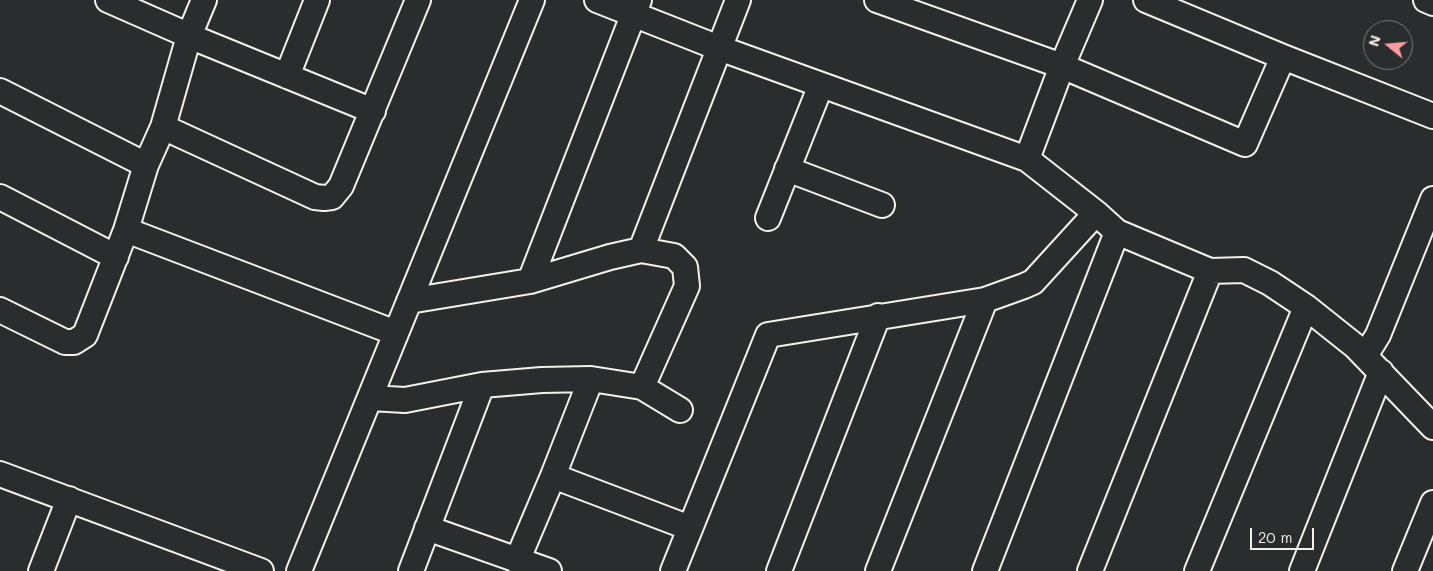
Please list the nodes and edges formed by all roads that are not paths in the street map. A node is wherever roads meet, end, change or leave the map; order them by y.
1 (108, 0) edge
2 (204, 0) edge
3 (317, 0) edge
4 (418, 0) edge
5 (532, 0) edge
6 (597, 0) edge
7 (738, 0) edge
8 (877, 0) edge
9 (1090, 0) edge
10 (1146, 0) edge
11 (1426, 0) edge
12 (1433, 3) edge
13 (637, 7) edge
14 (189, 36) junction
15 (719, 48) junction
16 (1283, 57) junction
17 (1062, 66) junction
18 (287, 76) junction
19 (821, 85) junction
20 (0, 91) edge
21 (373, 110) junction
22 (1433, 116) edge
23 (163, 127) junction
24 (1027, 159) junction
25 (146, 165) junction
26 (788, 169) junction
27 (0, 197) edge
28 (1433, 199) edge
29 (882, 205) dead end
30 (1096, 213) junction
31 (768, 218) dead end
32 (126, 230) junction
33 (1117, 232) junction
34 (641, 250) junction
35 (116, 257) junction
36 (1210, 272) junction
37 (530, 281) junction
38 (985, 300) junction
39 (409, 301) junction
40 (1306, 306) junction
41 (0, 310) edge
42 (878, 316) junction
43 (396, 333) junction
44 (1373, 364) junction
45 (591, 379) junction
46 (482, 385) junction
47 (642, 387) junction
48 (370, 398) junction
49 (680, 410) dead end
50 (1433, 428) edge
51 (0, 474) edge
52 (553, 476) junction
53 (69, 499) junction
54 (1433, 503) edge
55 (427, 528) junction
56 (690, 528) junction
57 (517, 561) junction
58 (41, 571) edge
59 (262, 571) edge
60 (299, 571) edge
61 (411, 571) edge
62 (549, 571) edge
63 (673, 571) edge
64 (779, 571) edge
65 (878, 571) edge
66 (984, 571) edge
67 (1090, 571) edge
68 (1197, 571) edge
69 (1302, 571) edge
70 (1405, 571) edge

1 - 14 street
2 - 14 street
3 - 18 street
4 - 21 street
5 - 39 street
6 - 13 street
7 - 15 street
8 - 17 street
9 - 17 street
10 - 16 street
11 - 12 street
13 - 15 street
13 - 37 street
14 - 18 street
14 - 23 street
15 - 19 street
15 - 34 street
16 - 17 street
16 - 22 street
17 - 24 street
18 - 21 street
19 - 24 street
19 - 26 street
20 - 25 street
21 - 23 street
23 - 25 street
24 - 30 street
25 - 32 street
26 - 29 street
26 - 31 street
27 - 35 street
28 - 44 street
30 - 33 street
30 - 38 street
32 - 35 street
32 - 43 street
33 - 36 street
33 - 66 street
34 - 37 street
34 - 47 street
35 - 41 street
36 - 40 street
36 - 67 street
37 - 39 street
38 - 42 street
38 - 65 street
39 - 43 street
40 - 44 street
40 - 68 street
42 - 56 street
42 - 64 street
43 - 48 street
44 - 50 street
44 - 69 street
45 - 46 street
45 - 47 street
45 - 52 street
46 - 48 street
46 - 55 street
47 - 49 street
48 - 60 street
51 - 53 street
52 - 56 street
52 - 57 street
53 - 58 street
53 - 59 street
54 - 70 street
55 - 57 street
55 - 61 street
56 - 63 street
57 - 62 street

